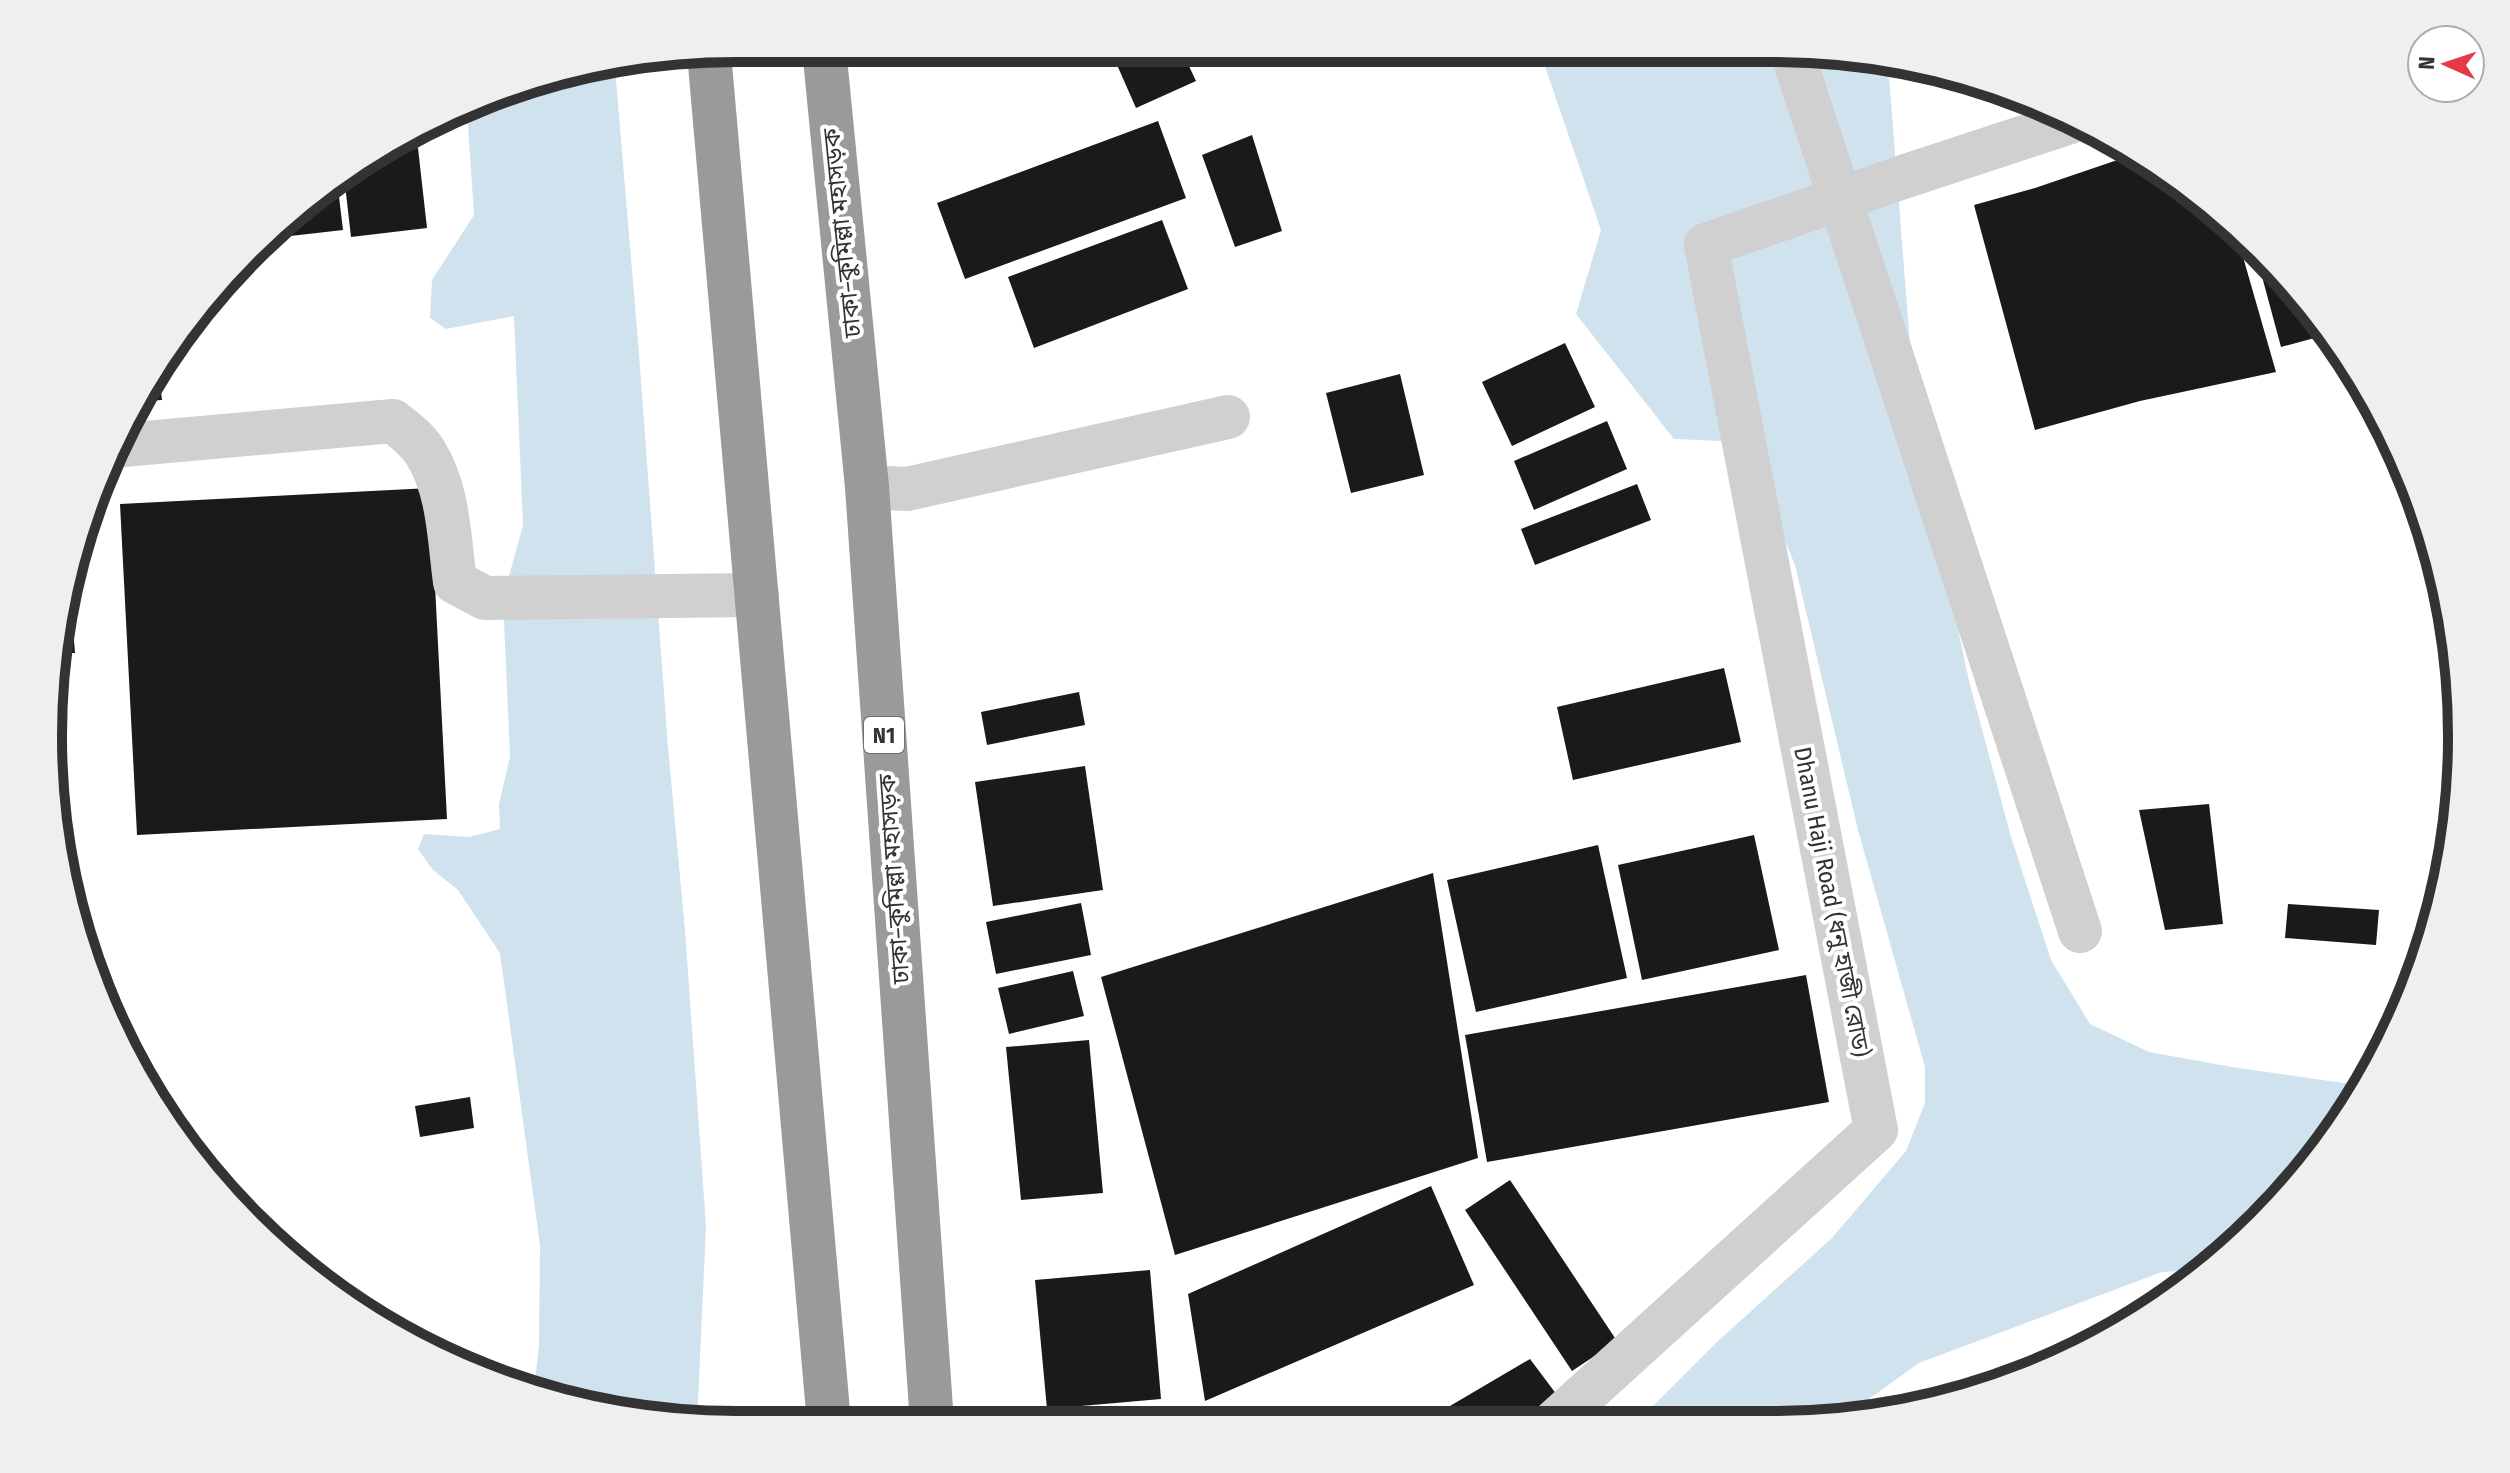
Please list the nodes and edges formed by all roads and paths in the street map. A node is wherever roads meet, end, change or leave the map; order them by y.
1 (825, 62) edge
2 (1795, 62) edge
3 (710, 63) edge
4 (2059, 126) edge
5 (1228, 417) dead end
6 (129, 444) edge
7 (867, 487) junction
8 (757, 595) junction
9 (2080, 931) dead end
10 (828, 1411) edge
11 (931, 1411) edge
12 (1566, 1411) edge

1 - 7 highway, ঢাকা–কুমিল্লা মহাসড়ক / N1
2 - 9 street
3 - 8 highway
4 - 12 street, Dhanu Haji Road (ধনু হাজী রোড), bridge
5 - 7 street
6 - 8 street
7 - 11 highway, ঢাকা–কুমিল্লা মহাসড়ক / N1
8 - 10 highway

